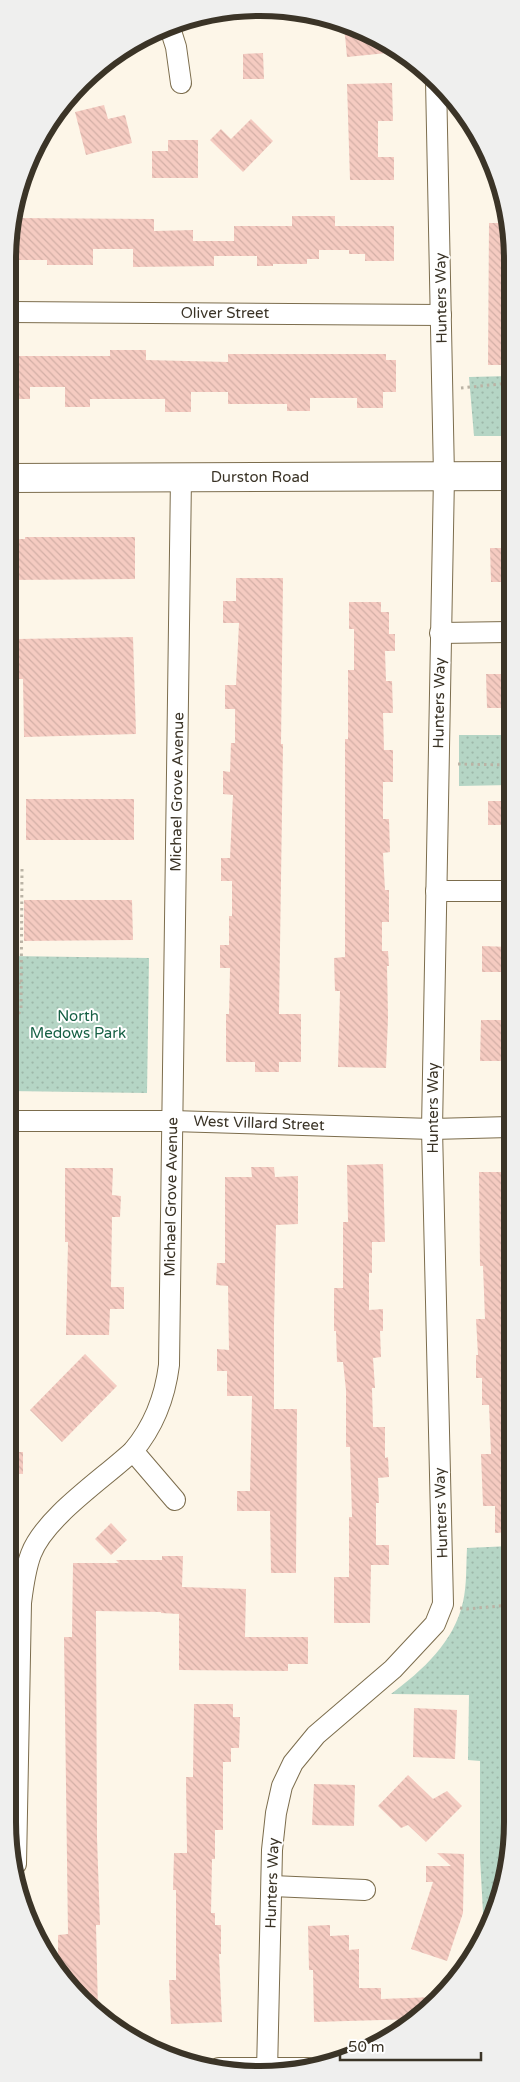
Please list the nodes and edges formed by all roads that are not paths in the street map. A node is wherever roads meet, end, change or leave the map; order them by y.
1 (172, 33) edge
2 (181, 83) dead end
3 (436, 92) edge
4 (16, 312) edge
5 (441, 315) junction
6 (444, 476) junction
7 (504, 476) edge
8 (181, 477) junction
9 (16, 478) edge
10 (504, 632) edge
11 (440, 633) junction
12 (504, 890) edge
13 (436, 891) junction
14 (16, 1121) edge
15 (172, 1121) junction
16 (504, 1127) edge
17 (432, 1129) junction
18 (133, 1451) junction
19 (175, 1500) dead end
20 (17, 1832) edge
21 (272, 1886) junction
22 (365, 1890) dead end
23 (267, 2066) edge

1 - 2 street
3 - 5 street, Hunters Way
4 - 5 street, Oliver Street
5 - 6 street, Hunters Way
6 - 7 main road, Durston Road
6 - 8 main road, Durston Road
6 - 11 street, Hunters Way
8 - 9 main road, Durston Road
8 - 15 street, Michael Grove Avenue
10 - 11 street
11 - 13 street, Hunters Way
12 - 13 street
13 - 17 street, Hunters Way
14 - 15 street, West Villard Street
15 - 17 street, West Villard Street
15 - 18 street, Michael Grove Avenue
16 - 17 street, West Villard Street
17 - 21 street, Hunters Way
18 - 19 street
18 - 20 street, Michael Grove Avenue
21 - 22 street
21 - 23 street, Hunters Way

